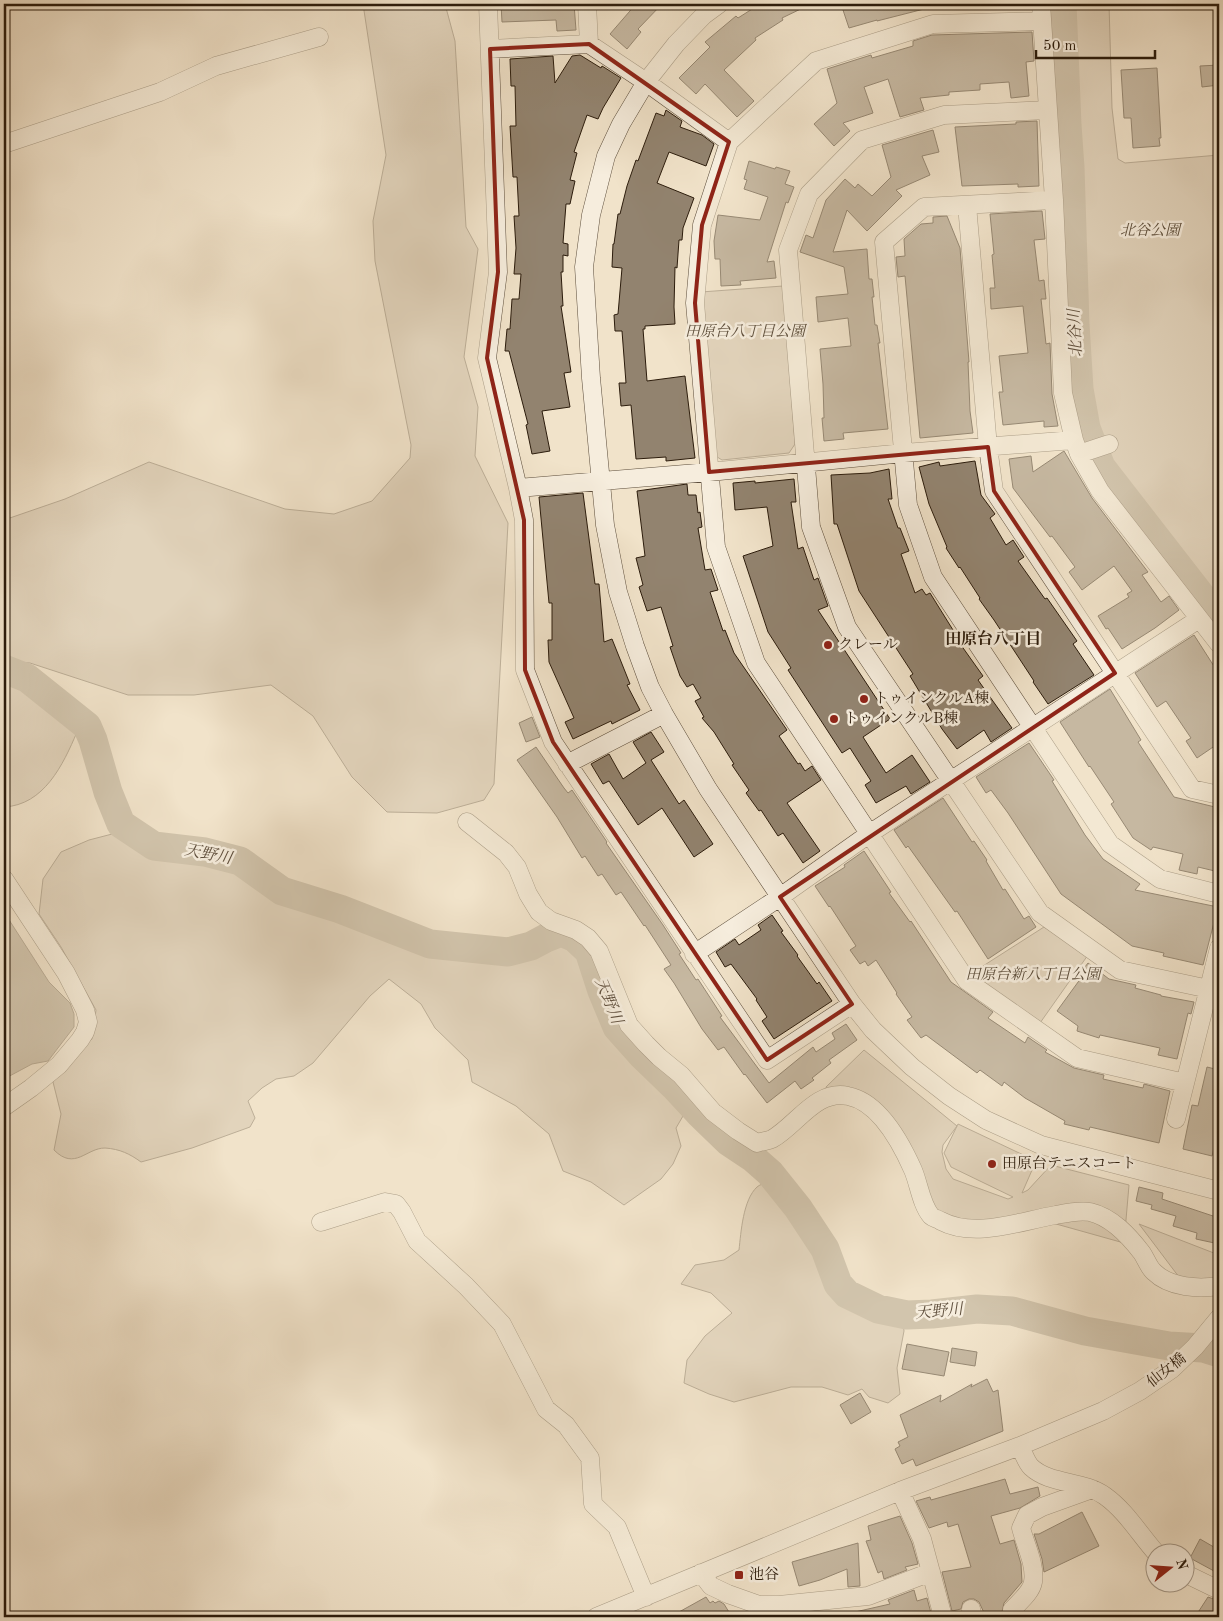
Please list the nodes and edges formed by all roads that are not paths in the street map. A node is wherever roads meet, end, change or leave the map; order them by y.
1 (488, 4) edge
2 (587, 4) edge
3 (719, 4) edge
4 (1041, 12) edge
5 (319, 37) dead end
6 (589, 44) junction
7 (490, 49) junction
8 (646, 82) junction
9 (1048, 110) junction
10 (729, 142) junction
11 (4, 144) edge
12 (1054, 200) junction
13 (967, 205) junction
14 (1109, 444) dead end
15 (988, 447) junction
16 (1079, 449) junction
17 (904, 453) junction
18 (806, 463) junction
19 (709, 472) junction
20 (601, 481) junction
21 (518, 488) junction
22 (1198, 619) junction
23 (1219, 644) edge
24 (1115, 673) junction
25 (664, 714) junction
26 (1032, 727) junction
27 (567, 764) junction
28 (952, 780) junction
29 (1219, 795) edge
30 (466, 822) dead end
31 (869, 834) junction
32 (4, 879) edge
33 (1219, 894) edge
34 (780, 896) junction
35 (1219, 948) edge
36 (694, 954) junction
37 (1209, 988) junction
38 (852, 1004) junction
39 (1185, 1083) junction
40 (4, 1107) edge
41 (1176, 1118) dead end
42 (1219, 1191) edge
43 (321, 1222) dead end
44 (1219, 1286) edge
45 (1219, 1318) edge
46 (1020, 1446) junction
47 (1092, 1489) junction
48 (900, 1491) junction
49 (1149, 1544) edge
50 (931, 1572) junction
51 (701, 1573) junction
52 (1196, 1579) edge
53 (1219, 1590) edge
54 (646, 1597) junction
55 (631, 1610) edge
56 (1012, 1610) dead end
57 (596, 1617) edge
58 (943, 1617) edge

1 - 7 street
2 - 6 street
3 - 8 street
4 - 9 street
4 - 10 street
5 - 11 street
6 - 7 street
6 - 8 street
7 - 21 street
8 - 10 street
8 - 20 street
9 - 12 street
9 - 18 street
10 - 19 street
12 - 13 street
12 - 16 street
13 - 15 street
13 - 17 street
14 - 16 street
15 - 16 street
15 - 17 street
15 - 24 street
16 - 22 street
17 - 18 street
17 - 26 street
18 - 19 street
18 - 28 street
19 - 20 street
19 - 31 street
20 - 21 street
20 - 25 street
21 - 27 street
22 - 23 street
22 - 24 street
24 - 26 street
24 - 29 street
25 - 27 street
25 - 34 street
26 - 28 street
26 - 33 street
27 - 36 street
28 - 31 street
28 - 37 street
30 - 44 street
31 - 34 street
31 - 39 street
32 - 40 street
34 - 36 street
34 - 38 street
35 - 37 street
36 - 38 street
37 - 39 street
38 - 42 street
39 - 41 street
43 - 54 street
45 - 46 street, 仙女橋
46 - 47 street
46 - 48 street, 仙女橋
47 - 49 street
47 - 56 street
48 - 50 street
48 - 51 street, 仙女橋
50 - 51 street
50 - 58 street
51 - 54 street, 仙女橋
52 - 53 street
54 - 55 street, 仙女橋
55 - 57 street, 仙女橋

